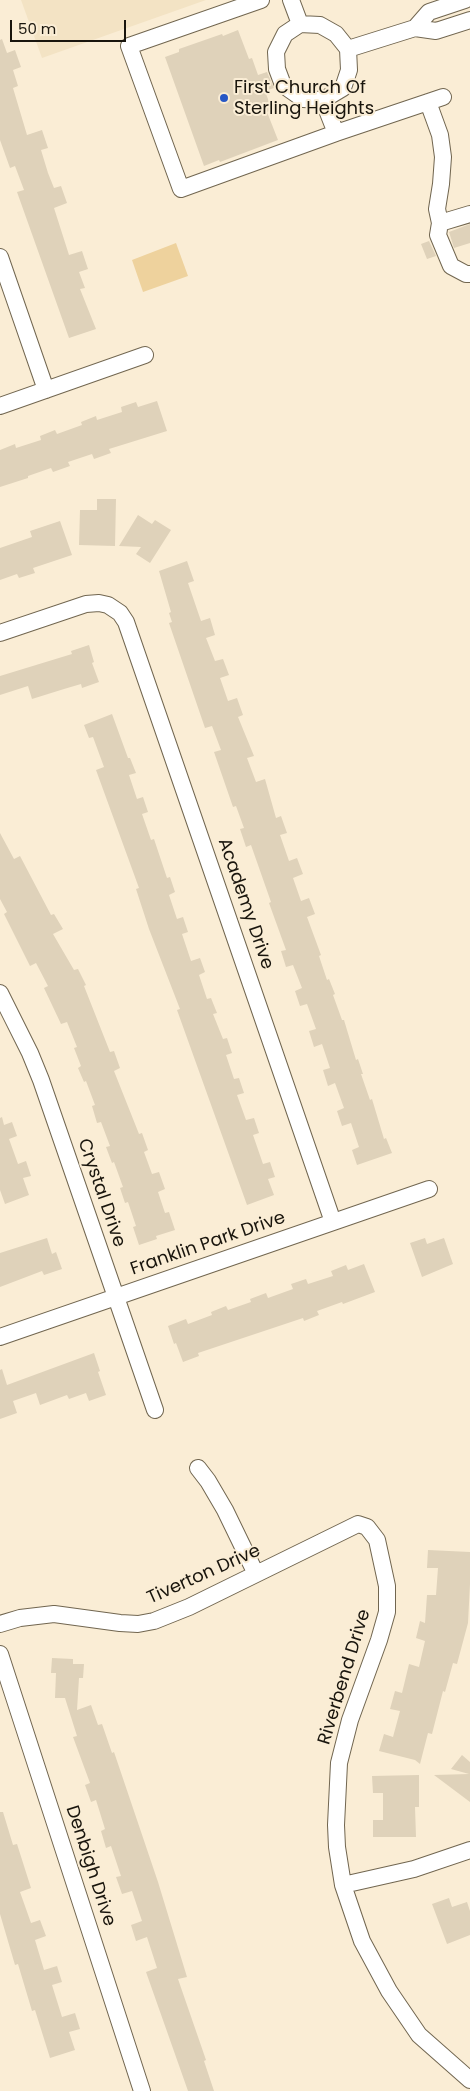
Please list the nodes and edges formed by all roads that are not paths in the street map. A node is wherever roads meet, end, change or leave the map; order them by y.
1 (261, 0) edge
2 (291, 0) edge
3 (465, 0) edge
4 (470, 20) edge
5 (300, 24) junction
6 (415, 28) junction
7 (348, 49) junction
8 (443, 97) dead end
9 (323, 100) junction
10 (428, 102) junction
11 (336, 133) junction
12 (470, 214) edge
13 (440, 223) junction
14 (0, 256) edge
15 (470, 274) edge
16 (145, 355) dead end
17 (46, 390) junction
18 (0, 406) edge
19 (0, 633) edge
20 (0, 993) edge
21 (429, 1190) dead end
22 (333, 1222) junction
23 (116, 1297) junction
24 (0, 1337) edge
25 (155, 1410) dead end
26 (198, 1468) dead end
27 (358, 1524) joint
28 (256, 1574) junction
29 (0, 1624) edge
30 (0, 1654) edge
31 (470, 1850) edge
32 (344, 1885) junction
33 (470, 2080) edge
34 (142, 2091) edge

1 - 11 street
2 - 5 street
3 - 6 street
4 - 6 street
5 - 7 street
5 - 9 street
6 - 7 street
7 - 9 street
8 - 10 street
9 - 11 street
10 - 11 street
10 - 13 street
12 - 13 street
13 - 15 street
14 - 17 street
16 - 17 street
17 - 18 street
19 - 22 street, Academy Drive
20 - 23 street, Crystal Drive
21 - 22 street, Franklin Park Drive
22 - 23 street, Franklin Park Drive
23 - 24 street, Franklin Park Drive
23 - 25 street, Crystal Drive
26 - 28 street
27 - 28 street, Tiverton Drive
27 - 32 street, Riverbend Drive
28 - 29 street, Tiverton Drive
30 - 34 street, Denbigh Drive
31 - 32 street
32 - 33 street, Riverbend Drive

